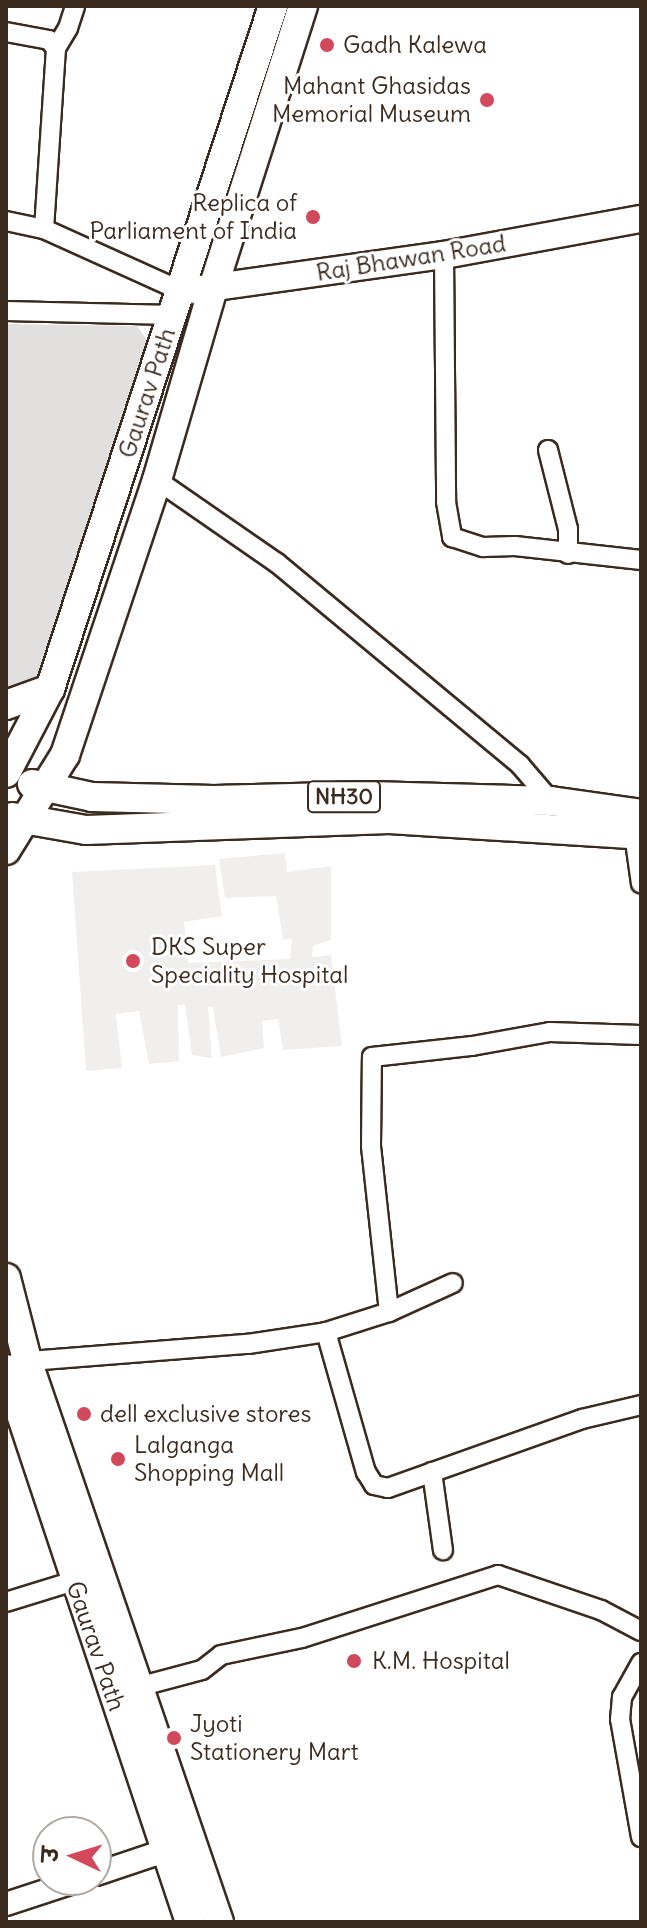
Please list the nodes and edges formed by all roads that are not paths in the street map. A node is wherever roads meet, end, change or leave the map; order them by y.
1 (75, 6) edge
2 (273, 6) edge
3 (303, 6) edge
4 (6, 32) edge
5 (56, 48) junction
6 (641, 219) edge
7 (6, 221) edge
8 (44, 229) junction
9 (444, 255) junction
10 (213, 288) junction
11 (177, 303) junction
12 (6, 311) edge
13 (548, 450) dead end
14 (157, 480) junction
15 (568, 554) junction
16 (641, 560) edge
17 (50, 689) junction
18 (6, 705) edge
19 (6, 776) edge
20 (47, 787) junction
21 (533, 809) junction
22 (16, 818) edge
23 (639, 828) edge
24 (6, 850) edge
25 (641, 884) edge
26 (641, 1035) edge
27 (6, 1278) edge
28 (453, 1283) dead end
29 (389, 1312) junction
30 (326, 1332) junction
31 (13, 1364) edge
32 (641, 1405) edge
33 (432, 1472) junction
34 (443, 1550) dead end
35 (74, 1581) junction
36 (6, 1602) edge
37 (641, 1631) edge
38 (641, 1663) edge
39 (138, 1687) junction
40 (641, 1837) edge
41 (192, 1841) junction
42 (165, 1851) junction
43 (112, 1869) edge
44 (32, 1895) edge
45 (6, 1904) edge
46 (190, 1922) edge
47 (219, 1922) edge

1 - 5 street
2 - 11 main road, Gaurav Path
3 - 10 main road
4 - 5 street
5 - 8 street
6 - 9 main road, Raj Bhawan Road
7 - 8 street
8 - 11 street
9 - 10 main road, Raj Bhawan Road
9 - 15 street
10 - 11 main road, Raj Bhawan Road
10 - 14 main road
11 - 12 street
11 - 17 main road, Gaurav Path
13 - 15 street
14 - 20 main road
14 - 21 street
15 - 16 street
17 - 18 main road
17 - 19 main road, Gaurav Path
19 - 20 main road, NH30
20 - 21 main road, NH30
20 - 22 main road
21 - 22 main road, NH30
21 - 23 main road, NH30
22 - 24 main road
23 - 25 street
26 - 29 street
27 - 31 main road
28 - 29 street
29 - 30 street
30 - 31 street
30 - 33 street
31 - 35 main road, Gaurav Path
31 - 39 main road
32 - 33 street
33 - 34 street
35 - 36 street
35 - 42 main road, Gaurav Path
37 - 39 street
38 - 40 street
39 - 41 main road
41 - 42 street
41 - 47 main road
42 - 43 street
42 - 46 main road, Gaurav Path
44 - 45 street

